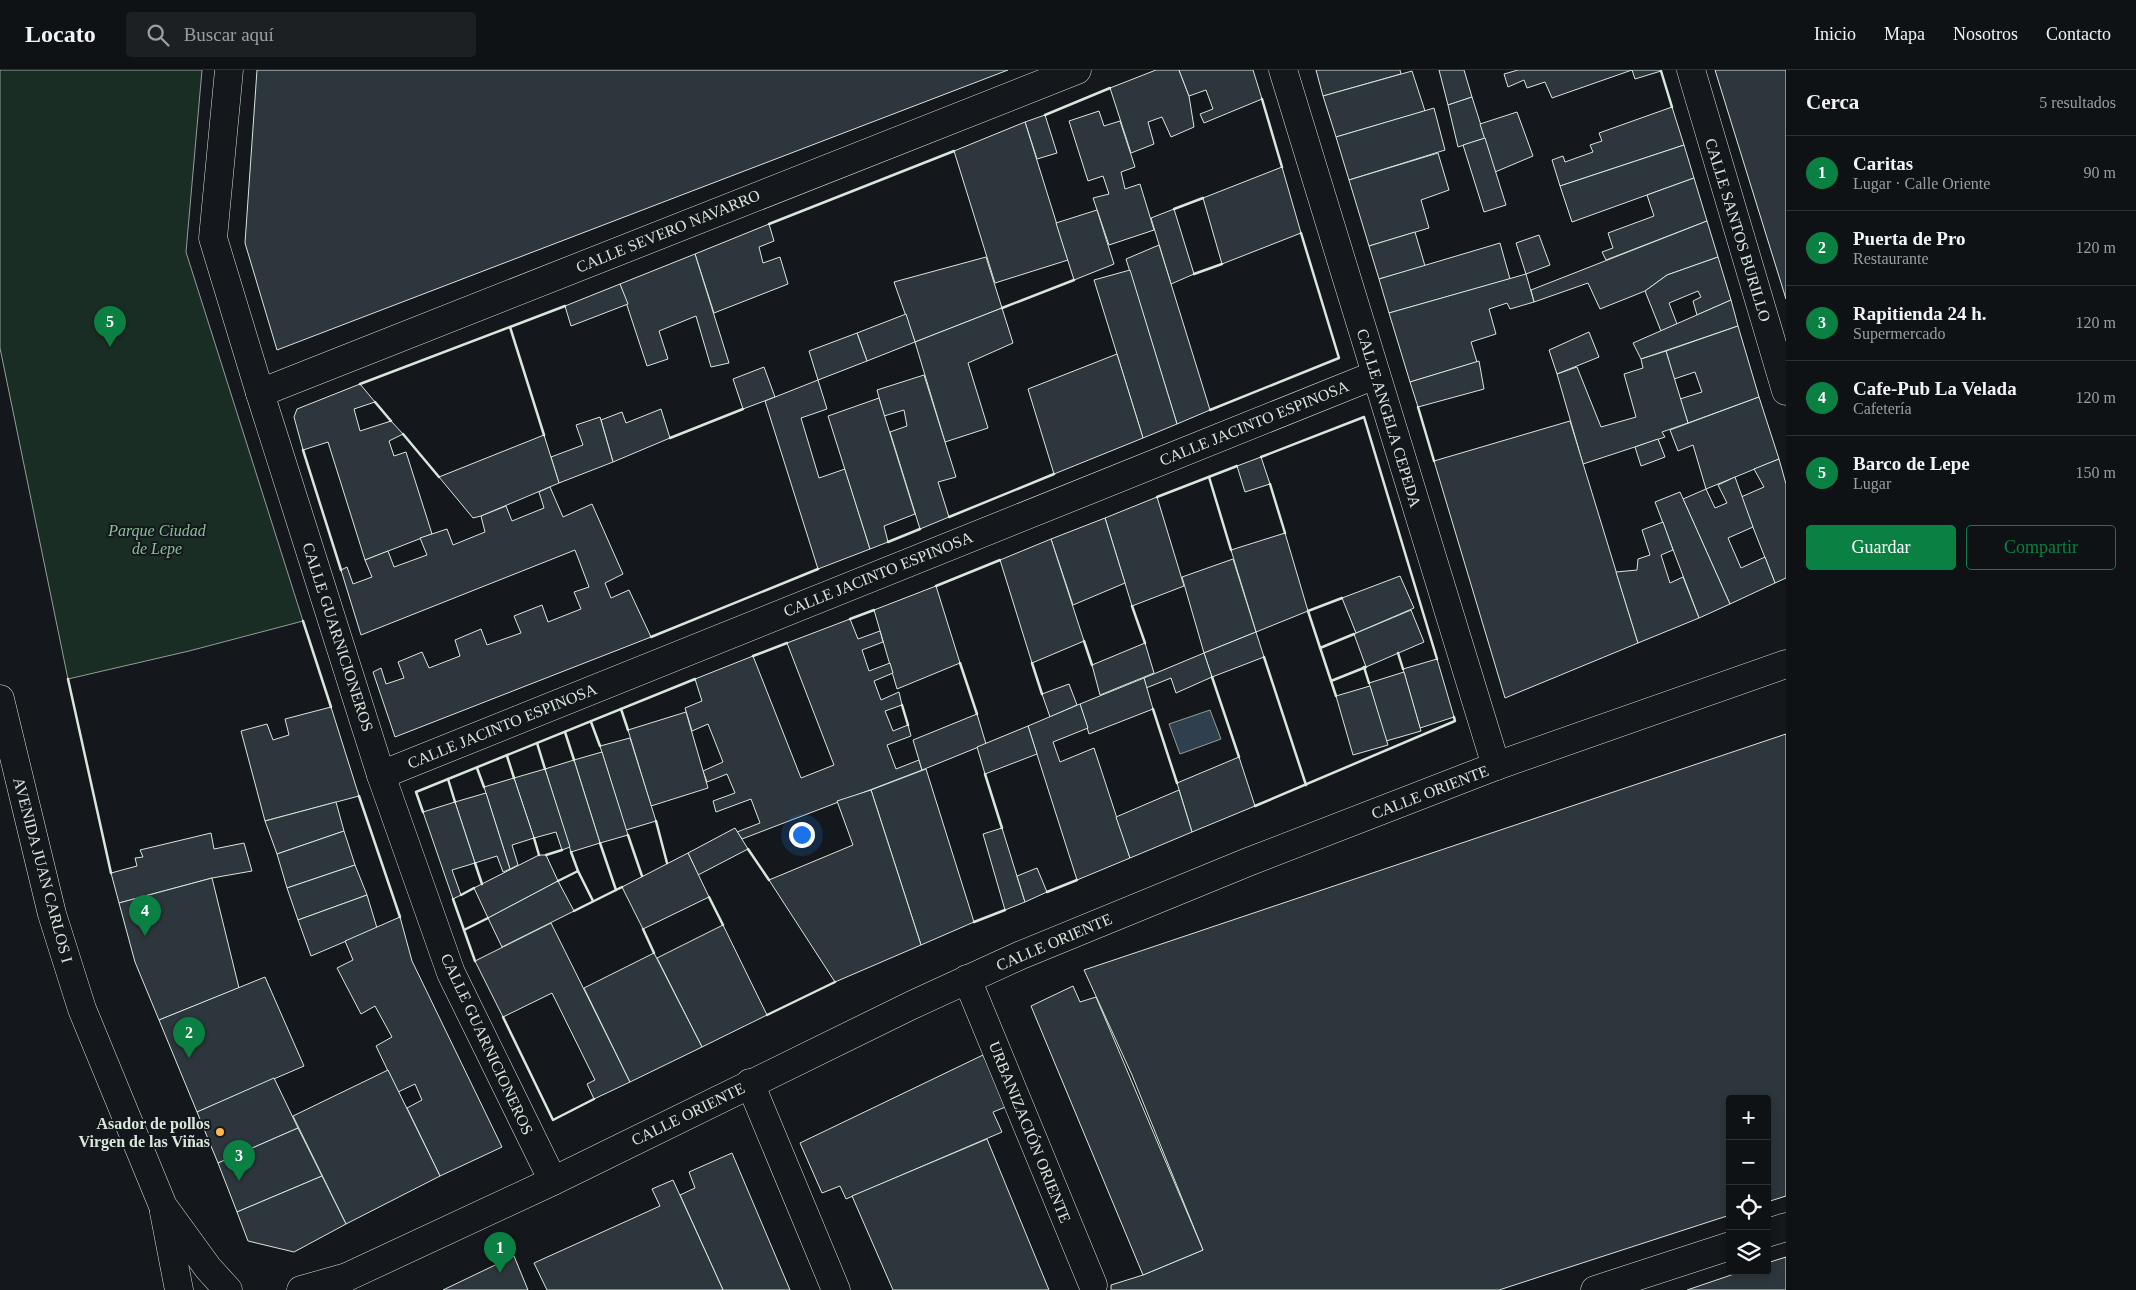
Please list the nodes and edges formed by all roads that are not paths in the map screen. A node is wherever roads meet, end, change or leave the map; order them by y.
1 (229, 70) edge
2 (1077, 70) edge
3 (1283, 70) edge
4 (1691, 70) edge
5 (1375, 375) junction
6 (1786, 391) edge
7 (260, 393) junction
8 (1786, 664) edge
9 (0, 698) edge
10 (1496, 766) junction
11 (382, 774) junction
12 (967, 979) junction
13 (750, 1083) junction
14 (552, 1181) junction
15 (163, 1206) junction
16 (1786, 1227) edge
17 (1771, 1233) edge
18 (1726, 1247) edge
19 (338, 1283) edge
20 (1093, 1285) dead end
21 (179, 1290) edge
22 (228, 1290) edge
23 (301, 1290) edge
24 (836, 1290) edge
25 (1595, 1290) edge

1 - 7 street, CALLE GUARNICIONEROS
2 - 7 street, CALLE SEVERO NAVARRO
3 - 5 street, CALLE ANGELA CEPEDA
4 - 6 street, CALLE SANTOS BURILLO
5 - 10 street, CALLE ANGELA CEPEDA
5 - 11 street, CALLE JACINTO ESPINOSA
7 - 11 street, CALLE GUARNICIONEROS
8 - 10 street, CALLE ORIENTE
9 - 15 street, AVENIDA JUAN CARLOS I
10 - 12 street, CALLE ORIENTE
11 - 14 street, CALLE GUARNICIONEROS
12 - 13 street, CALLE ORIENTE
12 - 20 street, URBANIZACIÓN ORIENTE
13 - 14 street, CALLE ORIENTE
13 - 24 street
14 - 19 street, CALLE ORIENTE
15 - 21 street
15 - 22 street
16 - 17 street
18 - 25 street
19 - 23 street, CALLE ORIENTE

